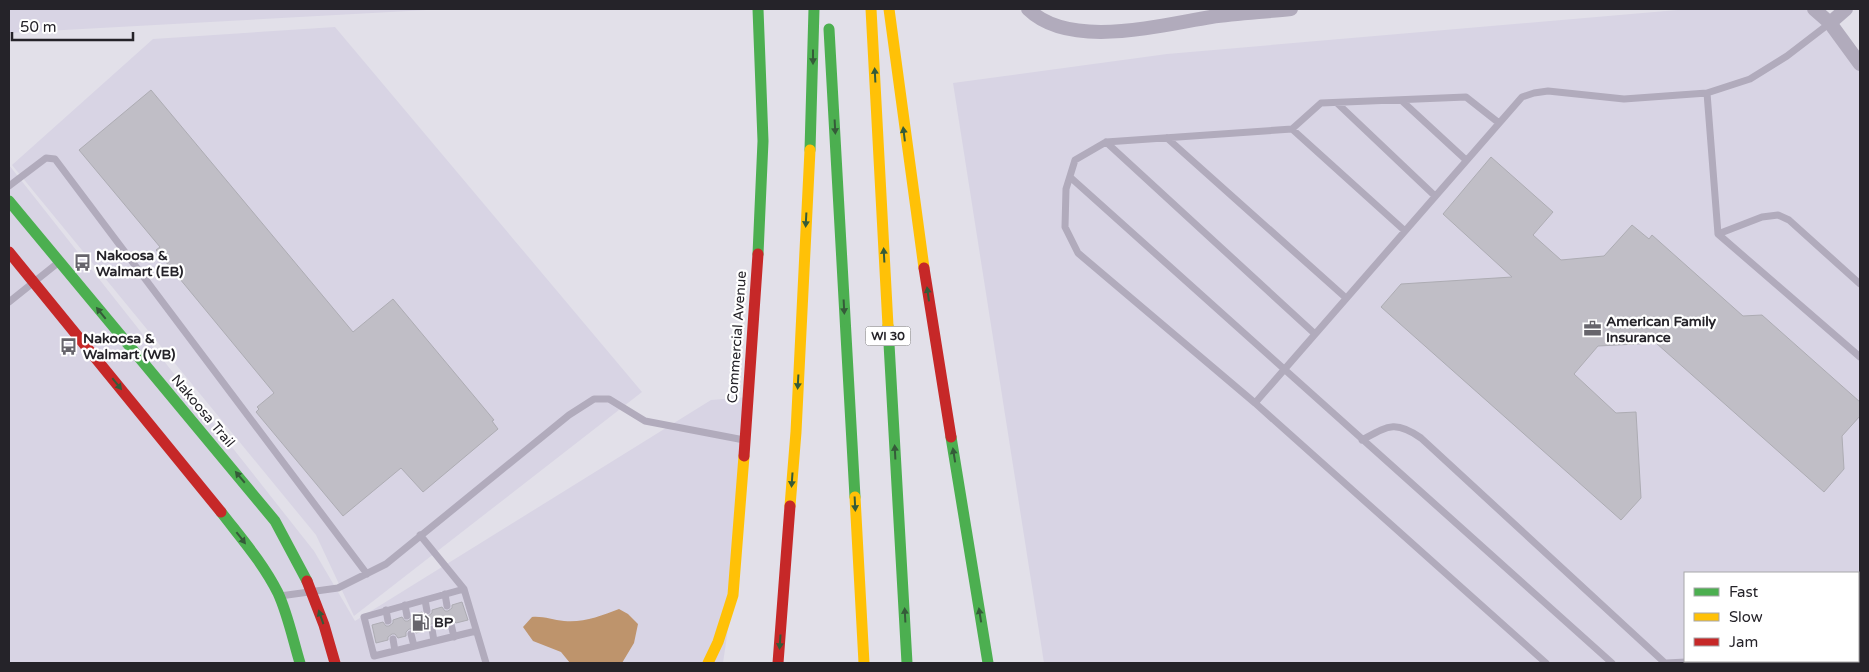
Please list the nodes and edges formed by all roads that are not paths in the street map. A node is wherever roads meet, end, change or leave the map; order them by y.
1 (758, 9) edge
2 (814, 9) edge
3 (871, 9) edge
4 (889, 9) edge
5 (1028, 9) edge
6 (1291, 9) edge
7 (1814, 9) edge
8 (1846, 9) edge
9 (828, 19) dead end
10 (1830, 23) junction
11 (1860, 64) edge
12 (1707, 93) junction
13 (1400, 100) junction
14 (1337, 103) junction
15 (1499, 123) junction
16 (1292, 129) junction
17 (1167, 138) junction
18 (1106, 142) junction
19 (1466, 160) junction
20 (1070, 178) junction
21 (9, 186) edge
22 (1435, 196) junction
23 (9, 201) edge
24 (1405, 231) junction
25 (1718, 234) junction
26 (9, 252) edge
27 (59, 262) junction
28 (33, 282) junction
29 (1860, 284) edge
30 (1346, 298) junction
31 (9, 302) edge
32 (1315, 334) junction
33 (1860, 358) edge
34 (1284, 370) junction
35 (1255, 403) junction
36 (745, 440) junction
37 (1362, 440) junction
38 (420, 535) junction
39 (367, 574) junction
40 (464, 589) junction
41 (312, 591) junction
42 (444, 594) junction
43 (279, 596) junction
44 (425, 600) junction
45 (405, 605) junction
46 (447, 606) dead end
47 (386, 610) junction
48 (427, 611) dead end
49 (407, 616) dead end
50 (388, 621) dead end
51 (451, 624) dead end
52 (432, 629) dead end
53 (476, 631) junction
54 (411, 634) dead end
55 (454, 637) junction
56 (393, 639) dead end
57 (434, 641) junction
58 (414, 646) junction
59 (395, 651) junction
60 (1691, 662) edge
61 (300, 663) edge
62 (335, 663) edge
63 (486, 663) edge
64 (708, 663) edge
65 (778, 663) edge
66 (864, 663) edge
67 (907, 663) edge
68 (988, 663) edge
69 (1546, 663) edge
70 (1612, 663) edge
71 (1665, 663) edge

1 - 36 main road, Commercial Avenue
2 -> 65 main road
67 -> 3 main road, WI 30
68 -> 4 main road
5 - 6 street
7 - 10 street
8 - 10 street
9 -> 66 main road, WI 30
10 - 11 street
10 - 12 lane
12 - 15 lane
12 - 25 lane
13 - 14 lane
13 - 15 lane
13 - 19 lane
14 - 16 lane
14 - 22 lane
15 - 19 lane
16 - 17 lane
16 - 24 lane
17 - 18 lane
17 - 30 lane
18 - 20 lane
18 - 32 lane
19 - 22 lane
20 - 34 lane
20 - 35 lane
21 - 39 lane
22 - 24 lane
23 - 27 main road, Nakoosa Trail
24 - 30 lane
25 - 29 lane
25 - 33 lane
26 - 28 main road
27 - 28 lane
41 -> 27 main road, Nakoosa Trail
28 - 31 lane
28 -> 43 main road
30 - 32 lane
32 - 34 lane
34 - 35 lane
34 - 37 lane
35 - 69 lane
36 - 38 lane
36 - 64 main road, Commercial Avenue
37 - 70 lane
37 - 71 lane
38 - 39 lane
38 - 40 lane
39 - 41 lane
40 - 42 lane
40 - 53 lane
41 - 43 lane
62 -> 41 main road, Nakoosa Trail
42 - 44 lane
42 - 46 lane
43 - 61 main road
44 - 45 lane
44 - 48 lane
45 - 47 lane
45 - 49 lane
47 - 50 lane
47 - 59 lane
51 - 55 lane
52 - 57 lane
53 - 55 lane
53 - 63 lane
54 - 58 lane
55 - 57 lane
56 - 59 lane
57 - 58 lane
58 - 59 lane
60 - 71 lane

